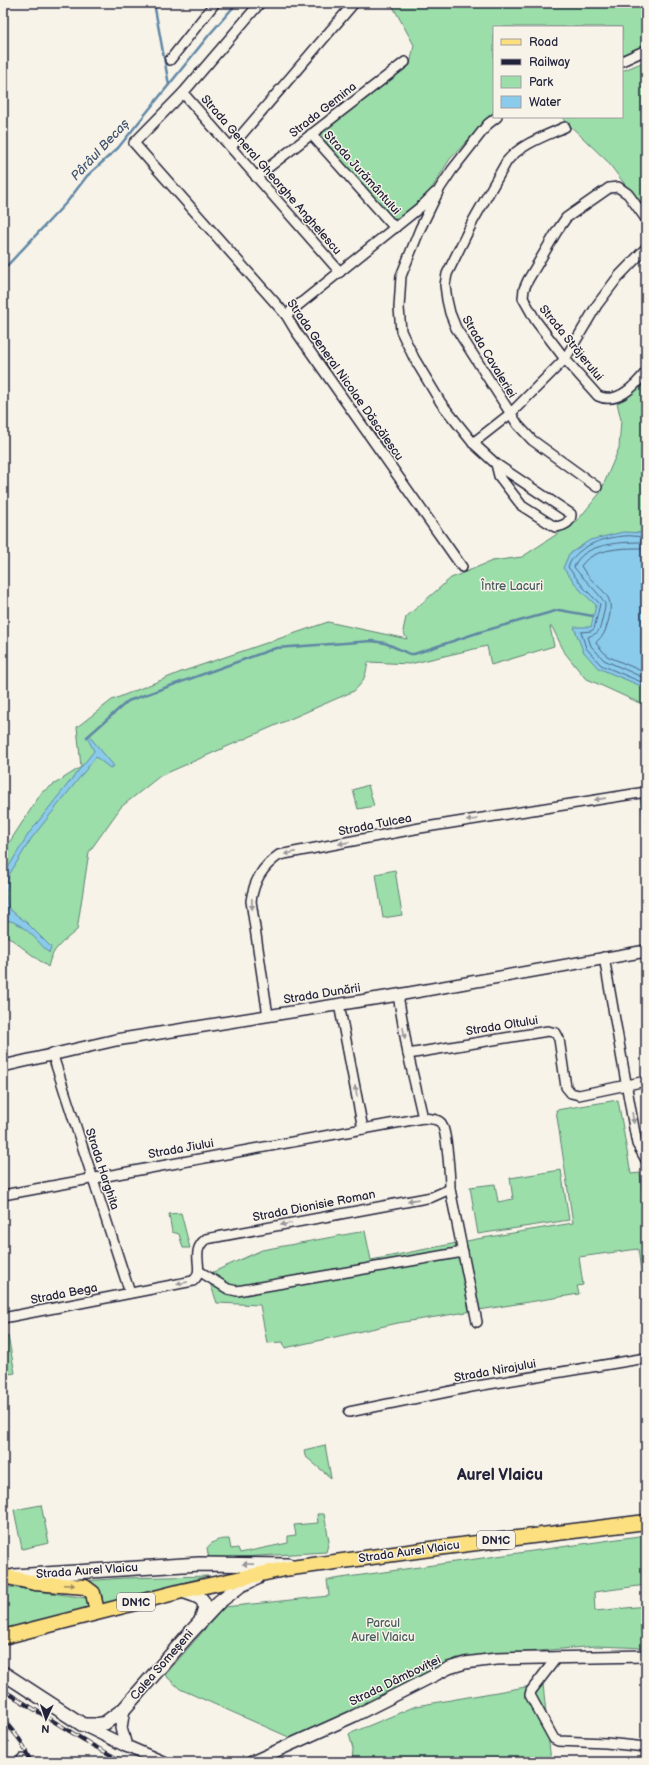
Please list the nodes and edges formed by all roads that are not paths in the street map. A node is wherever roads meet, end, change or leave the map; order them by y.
1 (215, 3) edge
2 (260, 3) edge
3 (354, 3) edge
4 (646, 50) edge
5 (170, 60) dead end
6 (623, 61) edge
7 (405, 62) dead end
8 (183, 93) junction
9 (496, 118) edge
10 (565, 127) dead end
11 (311, 134) junction
12 (231, 147) junction
13 (256, 177) junction
14 (440, 188) junction
15 (646, 219) edge
16 (395, 228) junction
17 (646, 248) edge
18 (340, 272) junction
19 (286, 315) junction
20 (566, 359) junction
21 (646, 372) edge
22 (510, 414) junction
23 (473, 443) junction
24 (496, 464) junction
25 (597, 487) dead end
26 (462, 567) dead end
27 (646, 792) edge
28 (646, 951) edge
29 (604, 957) junction
30 (398, 995) junction
31 (339, 1004) junction
32 (268, 1016) junction
33 (52, 1053) junction
34 (408, 1054) junction
35 (3, 1066) edge
36 (646, 1081) edge
37 (628, 1084) junction
38 (423, 1118) junction
39 (364, 1129) junction
40 (646, 1160) edge
41 (92, 1178) junction
42 (450, 1189) junction
43 (3, 1195) edge
44 (463, 1252) junction
45 (199, 1271) junction
46 (130, 1293) junction
47 (3, 1318) edge
48 (477, 1322) dead end
49 (646, 1358) edge
50 (349, 1412) dead end
51 (646, 1522) edge
52 (315, 1565) junction
53 (266, 1573) junction
54 (3, 1576) edge
55 (182, 1591) junction
56 (97, 1612) junction
57 (200, 1621) junction
58 (3, 1637) edge
59 (646, 1656) edge
60 (557, 1657) junction
61 (3, 1673) edge
62 (124, 1710) junction
63 (83, 1725) junction
64 (126, 1746) junction
65 (646, 1747) edge
66 (162, 1762) edge
67 (252, 1762) edge

1 - 5 street
2 - 8 street
3 - 12 street
4 - 6 street
7 - 11 street, Strada Gemina
8 - 12 street, Strada General Gheorghe Anghelescu
8 - 19 street, Strada General Nicolae Dăscălescu
9 - 14 street
10 - 22 street, Strada Cavaleriei
11 - 13 street, Strada Gemina
11 - 16 street, Strada Jurământului
12 - 13 street, Strada General Gheorghe Anghelescu
13 - 18 street, Strada General Gheorghe Anghelescu
14 - 16 street
14 - 23 street
15 - 20 street, Strada Străjerului
16 - 18 street
17 - 20 street
18 - 19 street
19 - 26 street, Strada General Nicolae Dăscălescu
20 - 21 street, Strada Străjerului
20 - 22 street
22 - 23 street
22 - 25 street, Strada Cavaleriei
23 - 24 street
24 - 24 street
27 -> 32 street, Strada Tulcea
28 - 29 street, Strada Dunării
29 - 30 street, Strada Dunării
29 - 37 street
30 - 31 street, Strada Dunării
30 -> 34 street
31 - 32 street, Strada Dunării
39 -> 31 street
32 - 33 street, Strada Dunării
33 - 35 street, Strada Dunării
33 - 41 street, Strada Harghita
34 - 37 street, Strada Oltului
34 - 38 street
36 - 37 street, Strada Oltului
37 -> 40 street
38 - 39 street, Strada Jiului
38 - 42 street
39 - 41 street, Strada Jiului
41 - 43 street, Strada Jiului
41 - 46 street, Strada Harghita
42 - 44 street
42 -> 45 street, Strada Dionisie Roman
44 - 45 street
44 - 48 street
45 -> 46 street
46 - 47 street, Strada Bega
49 - 50 street, Strada Nirajului
51 - 52 main road, Strada Aurel Vlaicu / DN1C
52 - 53 main road, Strada Aurel Vlaicu / DN1C
52 -> 54 main road, Strada Aurel Vlaicu
53 - 55 main road, DN1C
53 - 57 main road, Calea Someșeni
54 -> 56 main road
55 - 56 main road, DN1C
55 - 57 main road, Calea Someșeni
56 - 58 main road, DN1C
57 - 62 main road, Calea Someșeni
59 - 60 street, Strada Dâmboviței
60 - 65 street
60 - 67 street, Strada Dâmboviței
61 - 63 main road
62 - 63 main road, Calea Someșeni
62 - 64 street, Calea Someșeni
63 - 64 street
64 - 66 street

